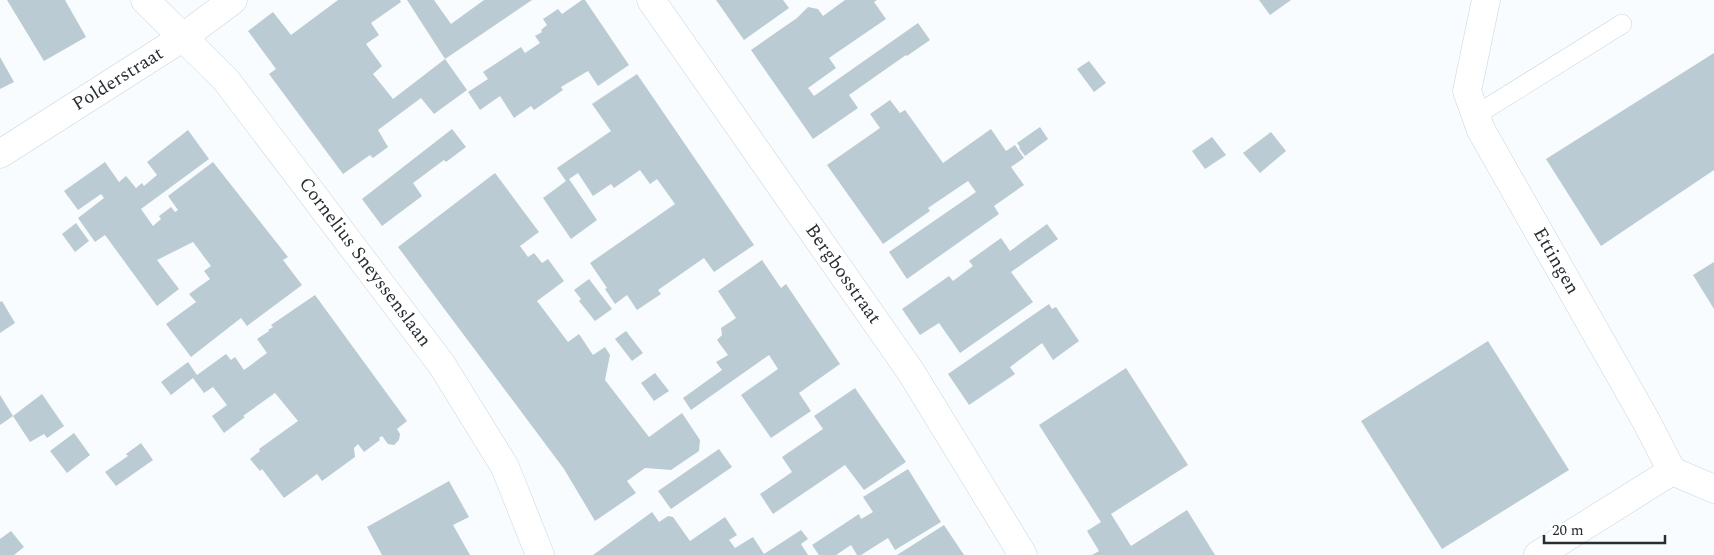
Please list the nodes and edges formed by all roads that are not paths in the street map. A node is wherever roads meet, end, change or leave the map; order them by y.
1 (145, 0) edge
2 (233, 0) edge
3 (651, 0) edge
4 (1486, 0) edge
5 (1622, 24) dead end
6 (182, 38) junction
7 (1476, 115) junction
8 (0, 154) edge
9 (1672, 471) junction
10 (1714, 489) edge
11 (540, 555) edge
12 (1023, 555) edge
13 (1538, 555) edge

1 - 6 street, Cornelius Sneyssenslaan
2 - 6 street, Polderstraat
3 - 12 street, Bergbosstraat
4 - 7 street, Ettingen
5 - 7 lane
6 - 8 street, Polderstraat
6 - 11 street, Cornelius Sneyssenslaan
7 - 9 street, Ettingen
9 - 10 street
9 - 13 street

